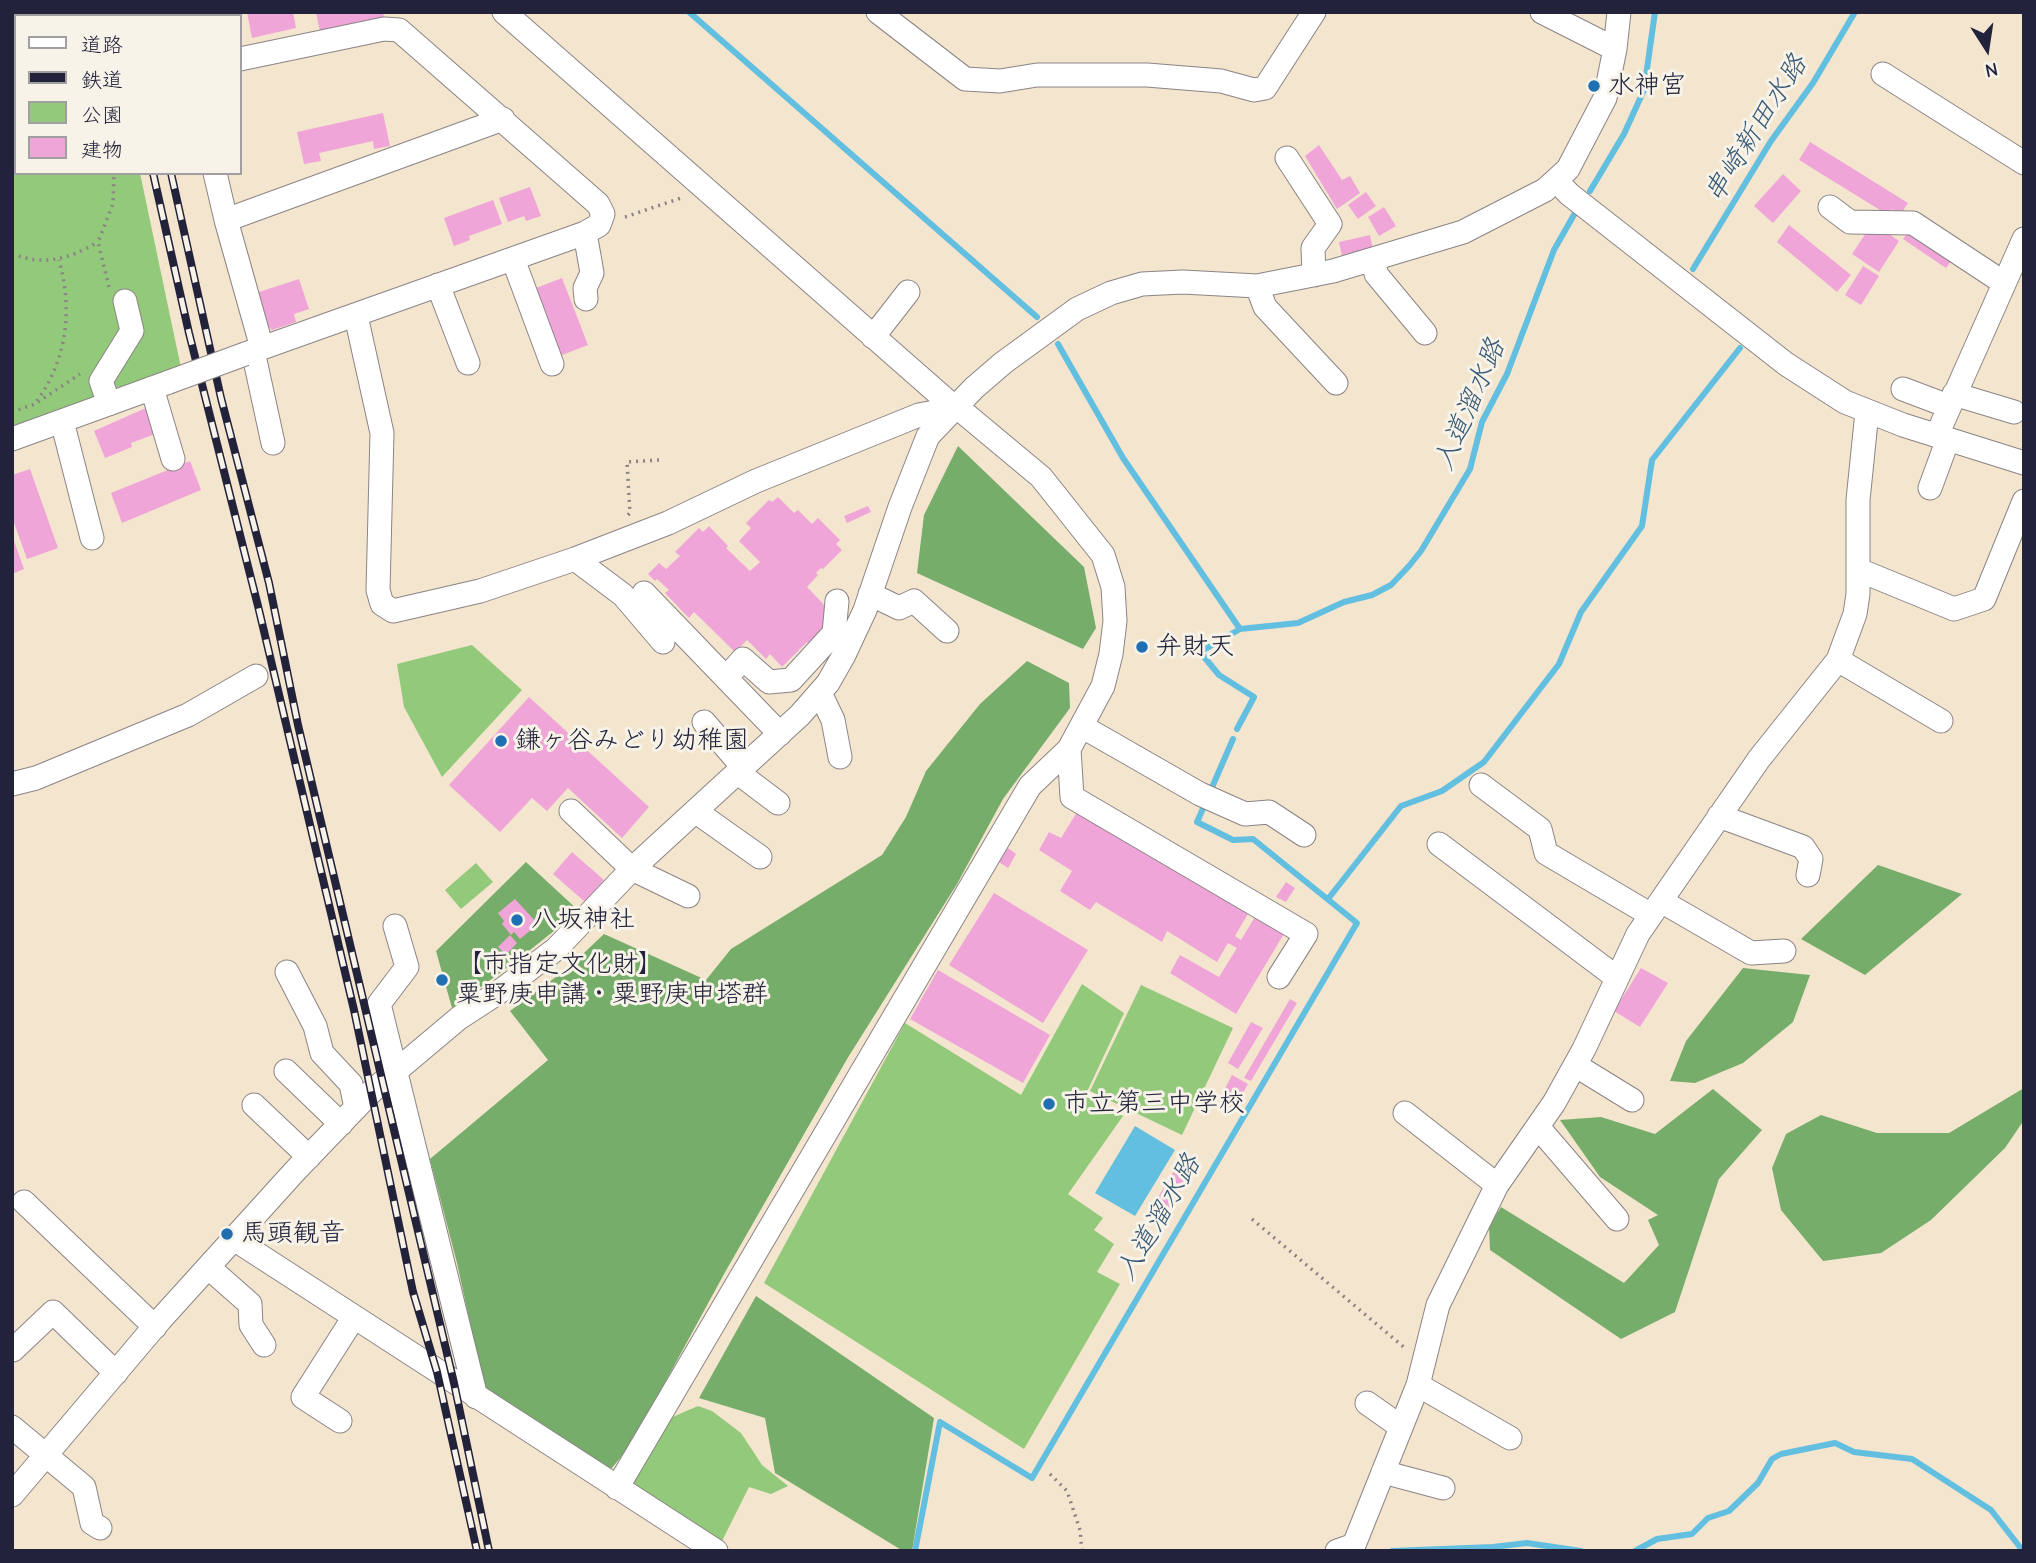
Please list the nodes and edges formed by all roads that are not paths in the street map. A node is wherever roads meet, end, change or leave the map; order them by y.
1 (504, 12) edge
2 (878, 12) edge
3 (1314, 12) edge
4 (1542, 12) edge
5 (1619, 12) edge
6 (1615, 49) junction
7 (242, 59) edge
8 (1883, 74) dead end
9 (502, 119) junction
10 (1287, 158) dead end
11 (2024, 163) edge
12 (215, 175) edge
13 (1557, 181) junction
14 (1830, 207) dead end
15 (226, 220) junction
16 (592, 229) junction
17 (2024, 240) edge
18 (1374, 260) junction
19 (507, 261) junction
20 (1314, 275) junction
21 (2004, 283) junction
22 (438, 285) junction
23 (1257, 286) junction
24 (908, 292) dead end
25 (117, 295) road end
26 (586, 299) dead end
27 (356, 316) junction
28 (1425, 333) dead end
29 (873, 337) junction
30 (530, 345) dead end
31 (253, 351) junction
32 (468, 363) dead end
33 (552, 364) dead end
34 (1336, 383) dead end
35 (160, 385) junction
36 (1903, 389) dead end
37 (1951, 400) junction
38 (109, 404) junction
39 (956, 408) junction
40 (1867, 412) junction
41 (2014, 412) dead end
42 (62, 421) junction
43 (1942, 437) junction
44 (12, 439) edge
45 (273, 443) dead end
46 (173, 459) dead end
47 (2024, 463) edge
48 (1930, 488) dead end
49 (2024, 502) edge
50 (92, 538) dead end
51 (575, 559) junction
52 (1859, 570) junction
53 (644, 593) dead end
54 (870, 594) junction
55 (837, 601) dead end
56 (947, 631) dead end
57 (663, 642) dead end
58 (1838, 660) junction
59 (256, 676) dead end
60 (726, 678) junction
61 (820, 693) junction
62 (704, 722) dead end
63 (1941, 722) dead end
64 (1083, 727) junction
65 (780, 734) junction
66 (1069, 749) junction
67 (840, 757) dead end
68 (740, 770) junction
69 (12, 784) edge
70 (1481, 785) dead end
71 (778, 803) dead end
72 (571, 811) dead end
73 (695, 811) junction
74 (1719, 816) junction
75 (1304, 835) dead end
76 (1439, 844) dead end
77 (760, 857) dead end
78 (632, 869) junction
79 (1808, 875) dead end
80 (688, 896) dead end
81 (1656, 908) junction
82 (395, 926) dead end
83 (1784, 951) dead end
84 (287, 972) dead end
85 (1279, 977) dead end
86 (1616, 977) junction
87 (1575, 1065) junction
88 (286, 1071) dead end
89 (397, 1072) junction
90 (1632, 1100) dead end
91 (254, 1105) dead end
92 (1405, 1113) dead end
93 (348, 1116) junction
94 (1538, 1126) junction
95 (309, 1157) junction
96 (1497, 1185) junction
97 (24, 1202) dead end
98 (1617, 1219) dead end
99 (234, 1238) junction
100 (208, 1267) junction
101 (354, 1317) junction
102 (155, 1327) junction
103 (264, 1345) dead end
104 (13, 1350) edge
105 (116, 1373) junction
106 (1421, 1375) junction
107 (476, 1397) junction
108 (1367, 1403) dead end
109 (340, 1421) dead end
110 (12, 1427) edge
111 (1401, 1427) junction
112 (1510, 1438) dead end
113 (46, 1455) junction
114 (1383, 1472) junction
115 (617, 1488) junction
116 (1443, 1488) dead end
117 (12, 1495) edge
118 (100, 1528) dead end
119 (716, 1551) edge
120 (1337, 1551) edge

1 - 29 street
2 - 3 street
4 - 6 street
5 - 6 street
6 - 13 street
7 - 9 street
8 - 11 street
9 - 15 street
9 - 16 street
10 - 20 street
12 - 15 street
13 - 18 street
13 - 40 street
14 - 21 street
15 - 31 street
16 - 19 street
16 - 26 street
17 - 21 street
18 - 20 street
18 - 28 street
19 - 22 street
19 - 30 street
19 - 33 street
20 - 23 street
21 - 37 street
22 - 27 street
22 - 32 street
23 - 34 street
23 - 39 street
24 - 29 street
25 - 38 street
27 - 31 street
27 - 51 street
29 - 39 street
31 - 35 street, bridge
31 - 45 street
35 - 38 street
35 - 46 street
36 - 37 street
37 - 41 street
37 - 43 street
38 - 42 street
39 - 51 street
39 - 54 street
39 - 64 street
40 - 43 street
40 - 52 street
42 - 44 street
42 - 50 street
43 - 47 street
43 - 48 street
49 - 52 street
51 - 57 street
52 - 58 street
53 - 60 street
54 - 56 street
54 - 61 street
55 - 60 street
58 - 63 street
58 - 74 street
59 - 69 street
60 - 65 street
61 - 65 street
61 - 67 street
62 - 68 street
64 - 66 street
64 - 75 street
65 - 68 street
66 - 85 street
66 - 115 street
68 - 71 street
68 - 73 street
70 - 81 street
72 - 78 street
73 - 77 street
73 - 78 street
74 - 79 street
74 - 81 street
76 - 86 street
78 - 80 street
78 - 89 street
81 - 83 street
81 - 86 street
82 - 89 street
84 - 93 street
86 - 87 street
87 - 90 street
87 - 94 street
88 - 93 street
89 - 93 street
89 - 107 street
91 - 95 street
92 - 96 street
93 - 95 street
94 - 96 street
94 - 98 street
95 - 99 street
96 - 106 street
97 - 102 street
99 - 100 street
99 - 101 street
100 - 102 street
100 - 103 street
101 - 107 street
101 - 109 street
102 - 105 street
104 - 105 street
105 - 113 street
106 - 111 street
106 - 112 street
107 - 115 street
108 - 111 street
110 - 113 street
111 - 114 street
113 - 117 street
113 - 118 street
114 - 116 street
114 - 120 street
115 - 119 street

